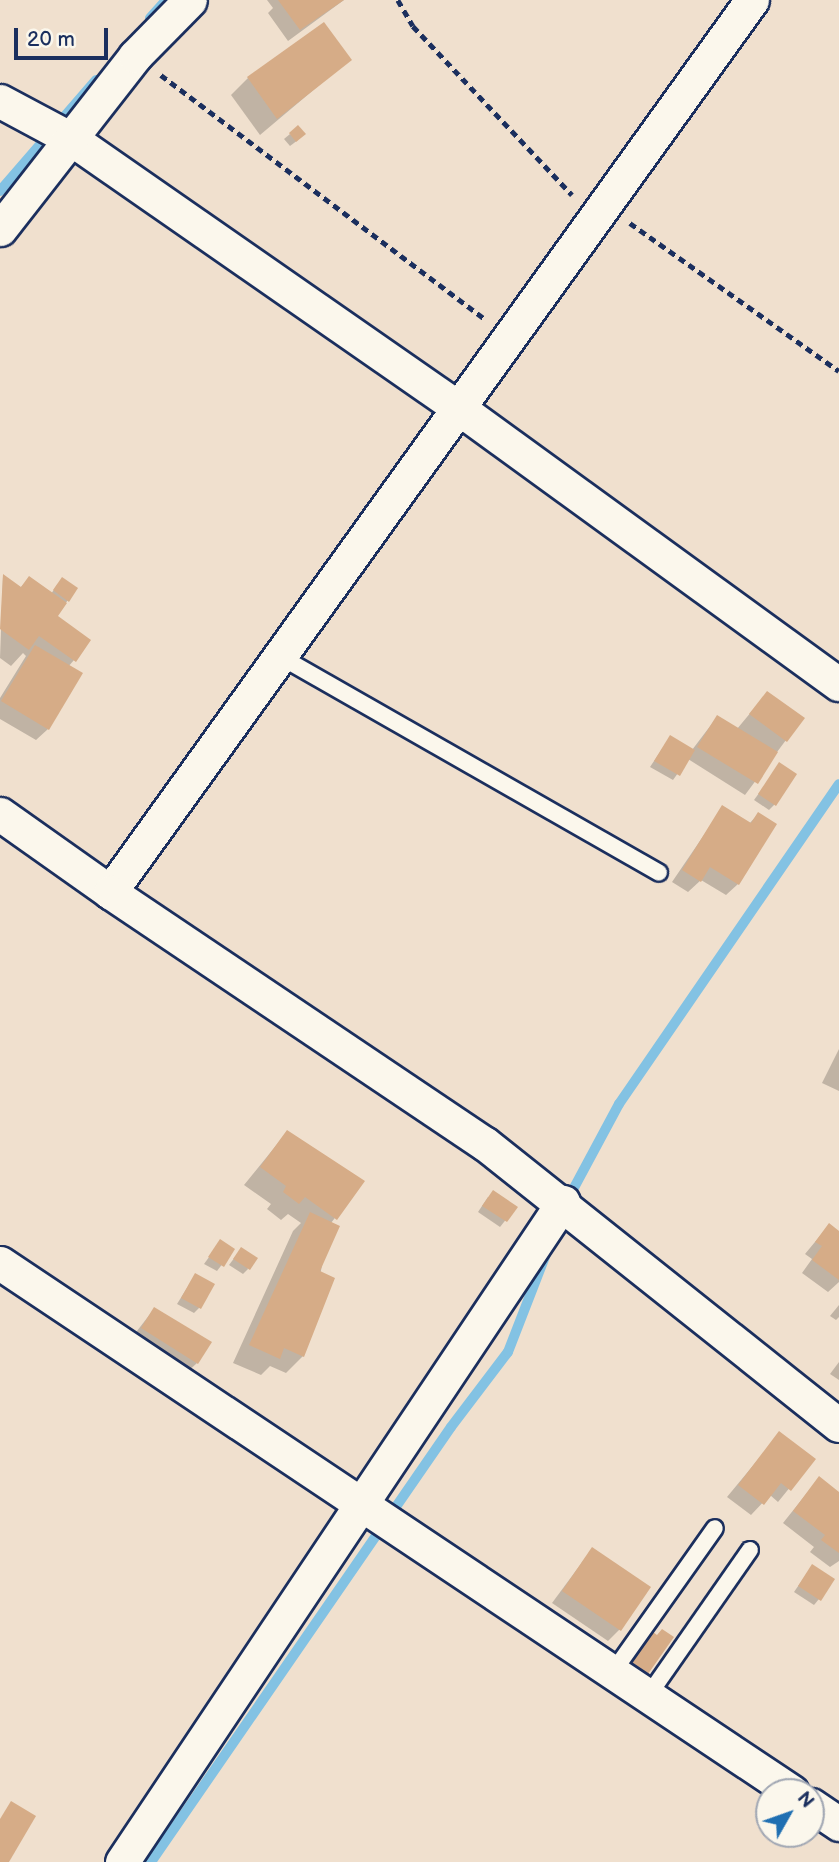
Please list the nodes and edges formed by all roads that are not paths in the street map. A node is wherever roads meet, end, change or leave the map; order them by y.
1 (190, 0) edge
2 (752, 0) edge
3 (0, 101) edge
4 (73, 140) junction
5 (0, 229) edge
6 (460, 409) junction
7 (281, 657) junction
8 (839, 684) edge
9 (0, 814) edge
10 (659, 873) dead end
11 (110, 892) junction
12 (563, 1202) junction
13 (0, 1263) edge
14 (839, 1425) edge
15 (363, 1505) junction
16 (715, 1528) dead end
17 (750, 1550) dead end
18 (612, 1672) junction
19 (648, 1696) junction
20 (771, 1778) edge
21 (122, 1862) edge

1 - 4 street
2 - 6 street
3 - 4 street
4 - 5 street
4 - 6 street
6 - 7 street
6 - 8 street
7 - 10 lane
7 - 11 street
9 - 11 street
11 - 12 street
12 - 14 street
12 - 15 street
13 - 15 street
15 - 18 street
15 - 21 street
16 - 18 lane
17 - 19 lane
18 - 19 street
19 - 20 street

